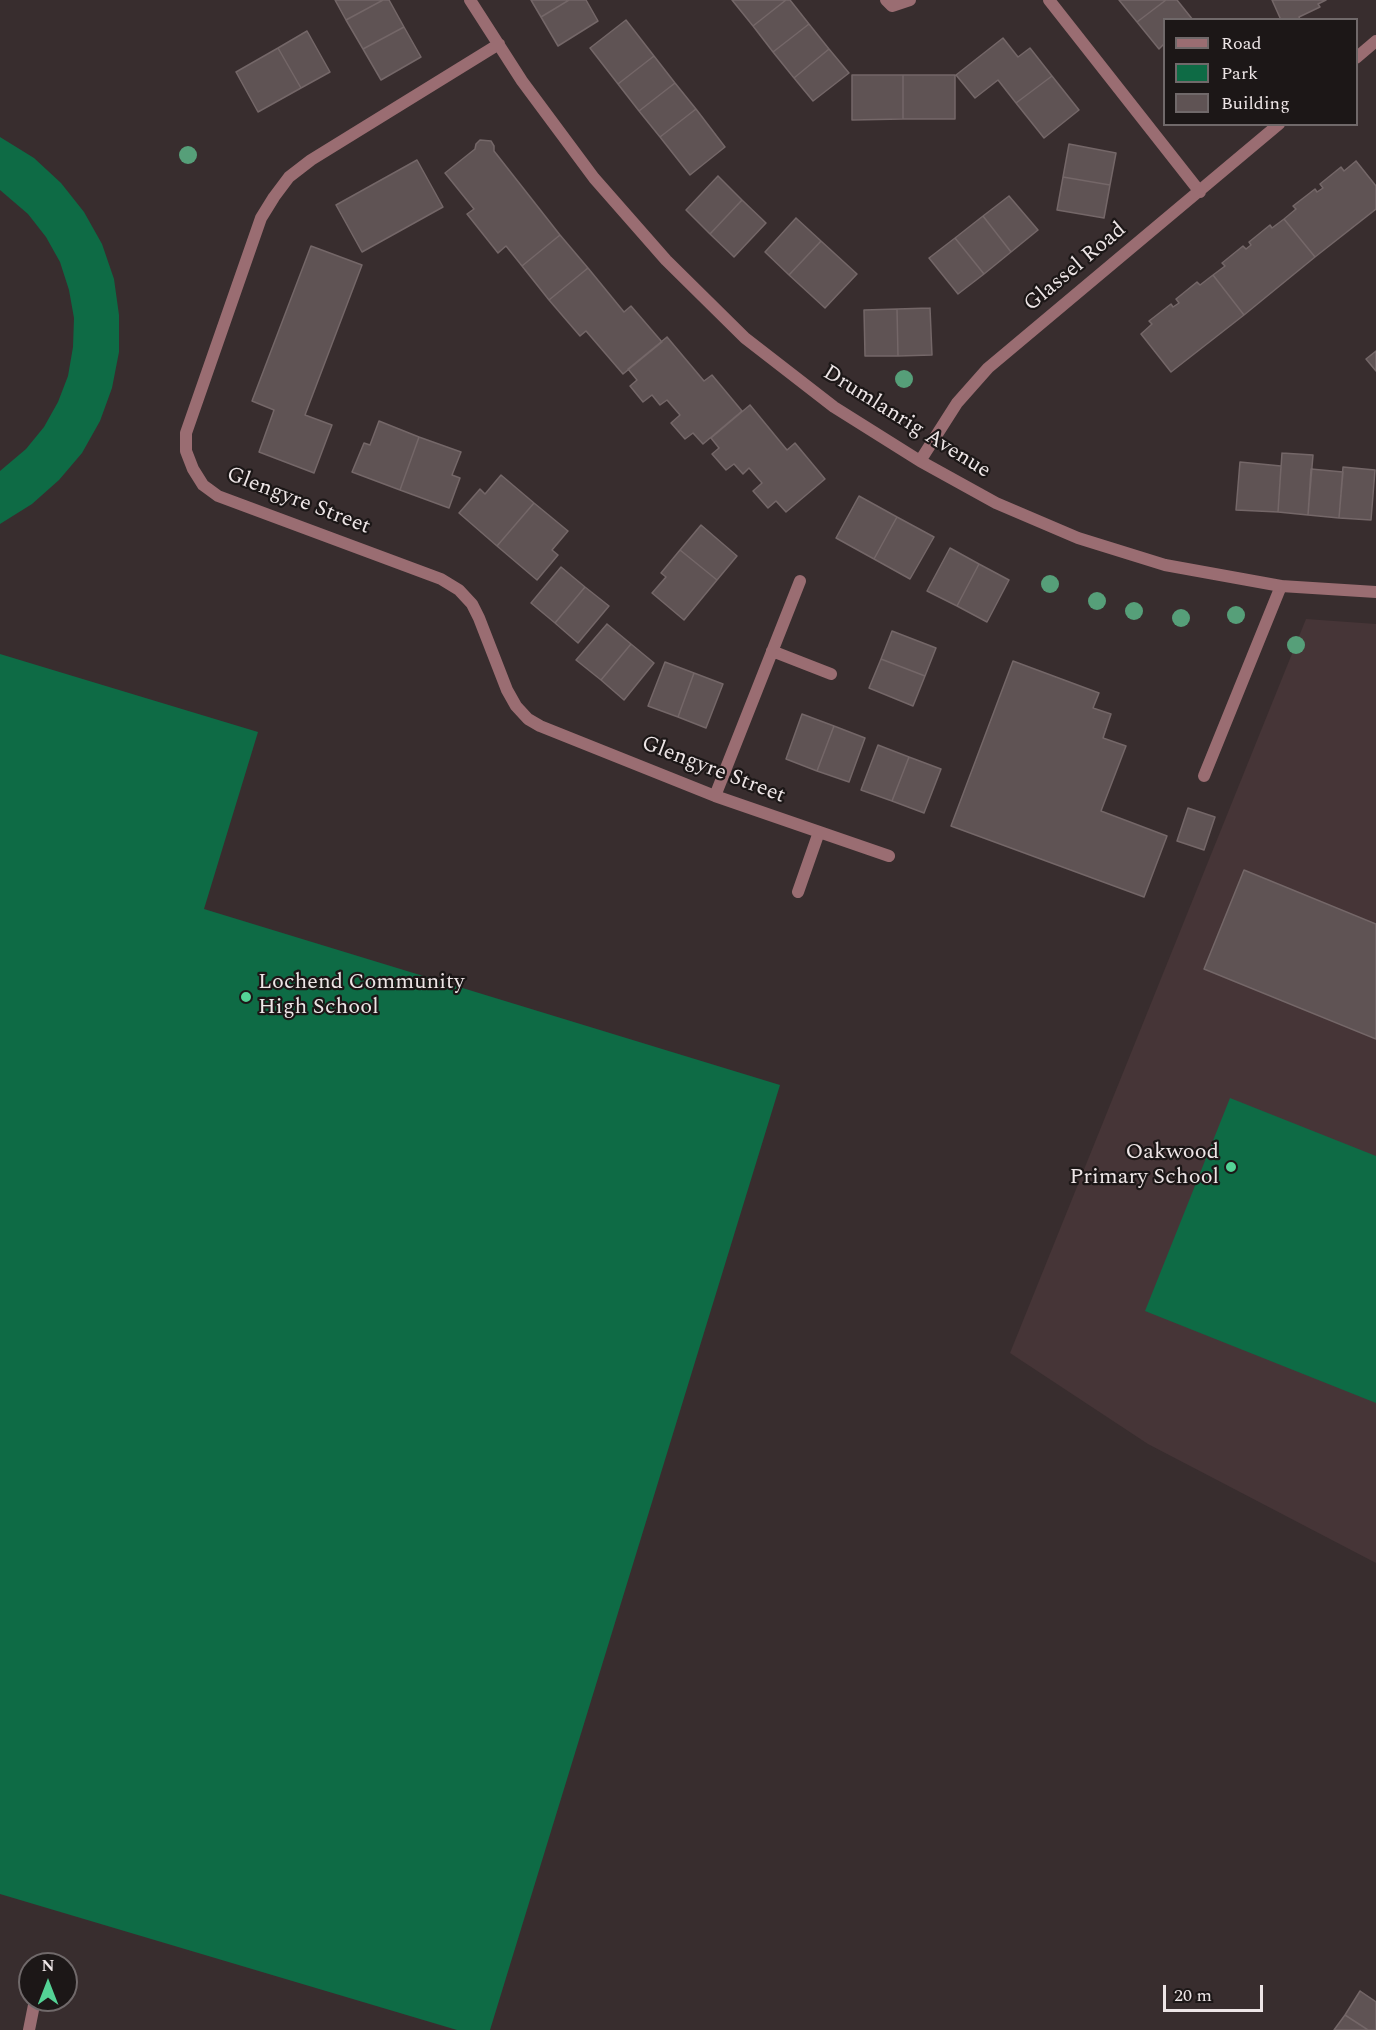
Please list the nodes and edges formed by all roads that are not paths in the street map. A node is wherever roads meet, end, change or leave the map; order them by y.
1 (470, 0) edge
2 (886, 0) edge
3 (910, 0) edge
4 (1049, 0) edge
5 (1376, 41) edge
6 (499, 44) junction
7 (1358, 56) edge
8 (1277, 126) edge
9 (1200, 192) junction
10 (920, 461) junction
11 (800, 581) dead end
12 (1281, 586) junction
13 (1376, 592) edge
14 (772, 651) junction
15 (831, 674) dead end
16 (1204, 776) dead end
17 (715, 796) junction
18 (819, 832) junction
19 (889, 856) dead end
20 (798, 892) dead end
21 (33, 2012) edge
22 (29, 2030) edge

1 - 6 street, Drumlanrig Avenue
2 - 3 street
4 - 9 street
5 - 7 street
6 - 10 street, Drumlanrig Avenue
6 - 17 street, Glengyre Street
8 - 9 street, Glassel Road
9 - 10 street, Glassel Road
10 - 12 street, Drumlanrig Avenue
11 - 14 street
12 - 13 street, Drumlanrig Avenue
12 - 16 street
14 - 15 street
14 - 17 street
17 - 18 street, Glengyre Street
18 - 19 street, Glengyre Street
18 - 20 street
21 - 22 street

